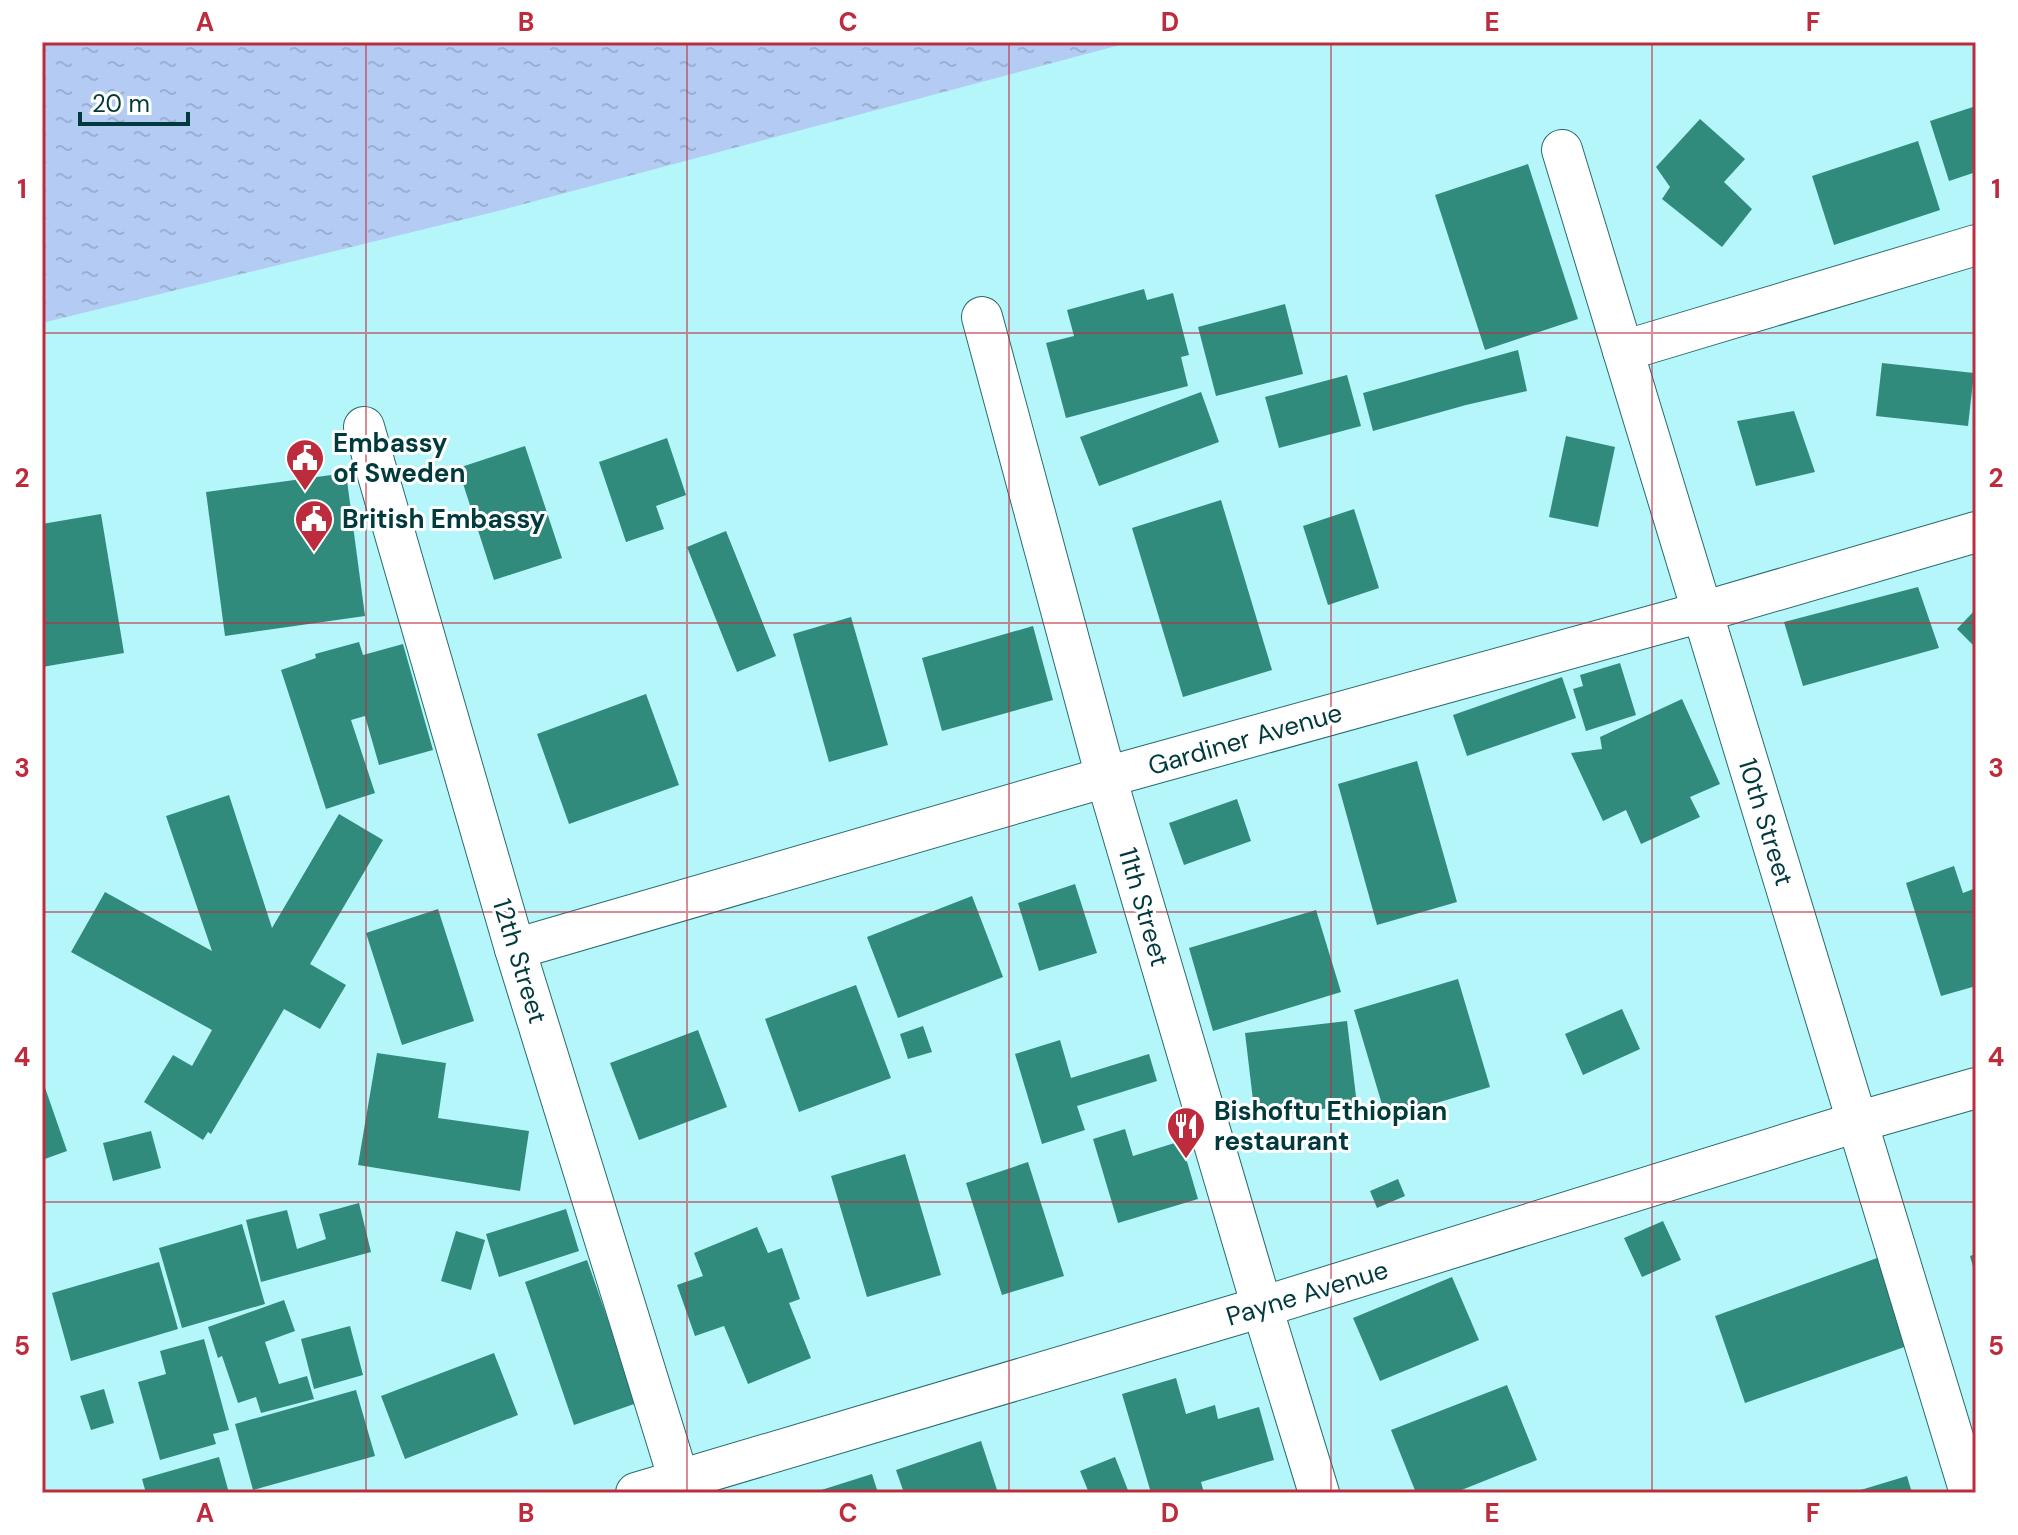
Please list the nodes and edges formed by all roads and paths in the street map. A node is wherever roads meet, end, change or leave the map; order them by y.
1 (1562, 150) dead end
2 (1976, 245) edge
3 (982, 317) dead end
4 (1623, 351) junction
5 (364, 427) dead end
6 (1976, 532) edge
7 (1702, 612) junction
8 (1106, 777) junction
9 (515, 949) junction
10 (1976, 1088) edge
11 (1857, 1122) junction
12 (1262, 1307) junction
13 (681, 1486) edge
14 (636, 1493) edge
15 (1319, 1493) edge
16 (1970, 1493) edge

1 - 4 street, 10th Street
2 - 4 street
3 - 8 street, 11th Street
4 - 7 street, 10th Street
5 - 9 street, 12th Street
6 - 7 street, Gardiner Avenue
7 - 8 street, Gardiner Avenue
7 - 11 street, 10th Street
8 - 9 street, Gardiner Avenue
8 - 12 street, 11th Street
9 - 13 street, 12th Street
10 - 11 street, Payne Avenue
11 - 12 street, Payne Avenue
11 - 16 street, 10th Street
12 - 13 street, Payne Avenue
12 - 15 street, 11th Street
13 - 14 street, Payne Avenue

